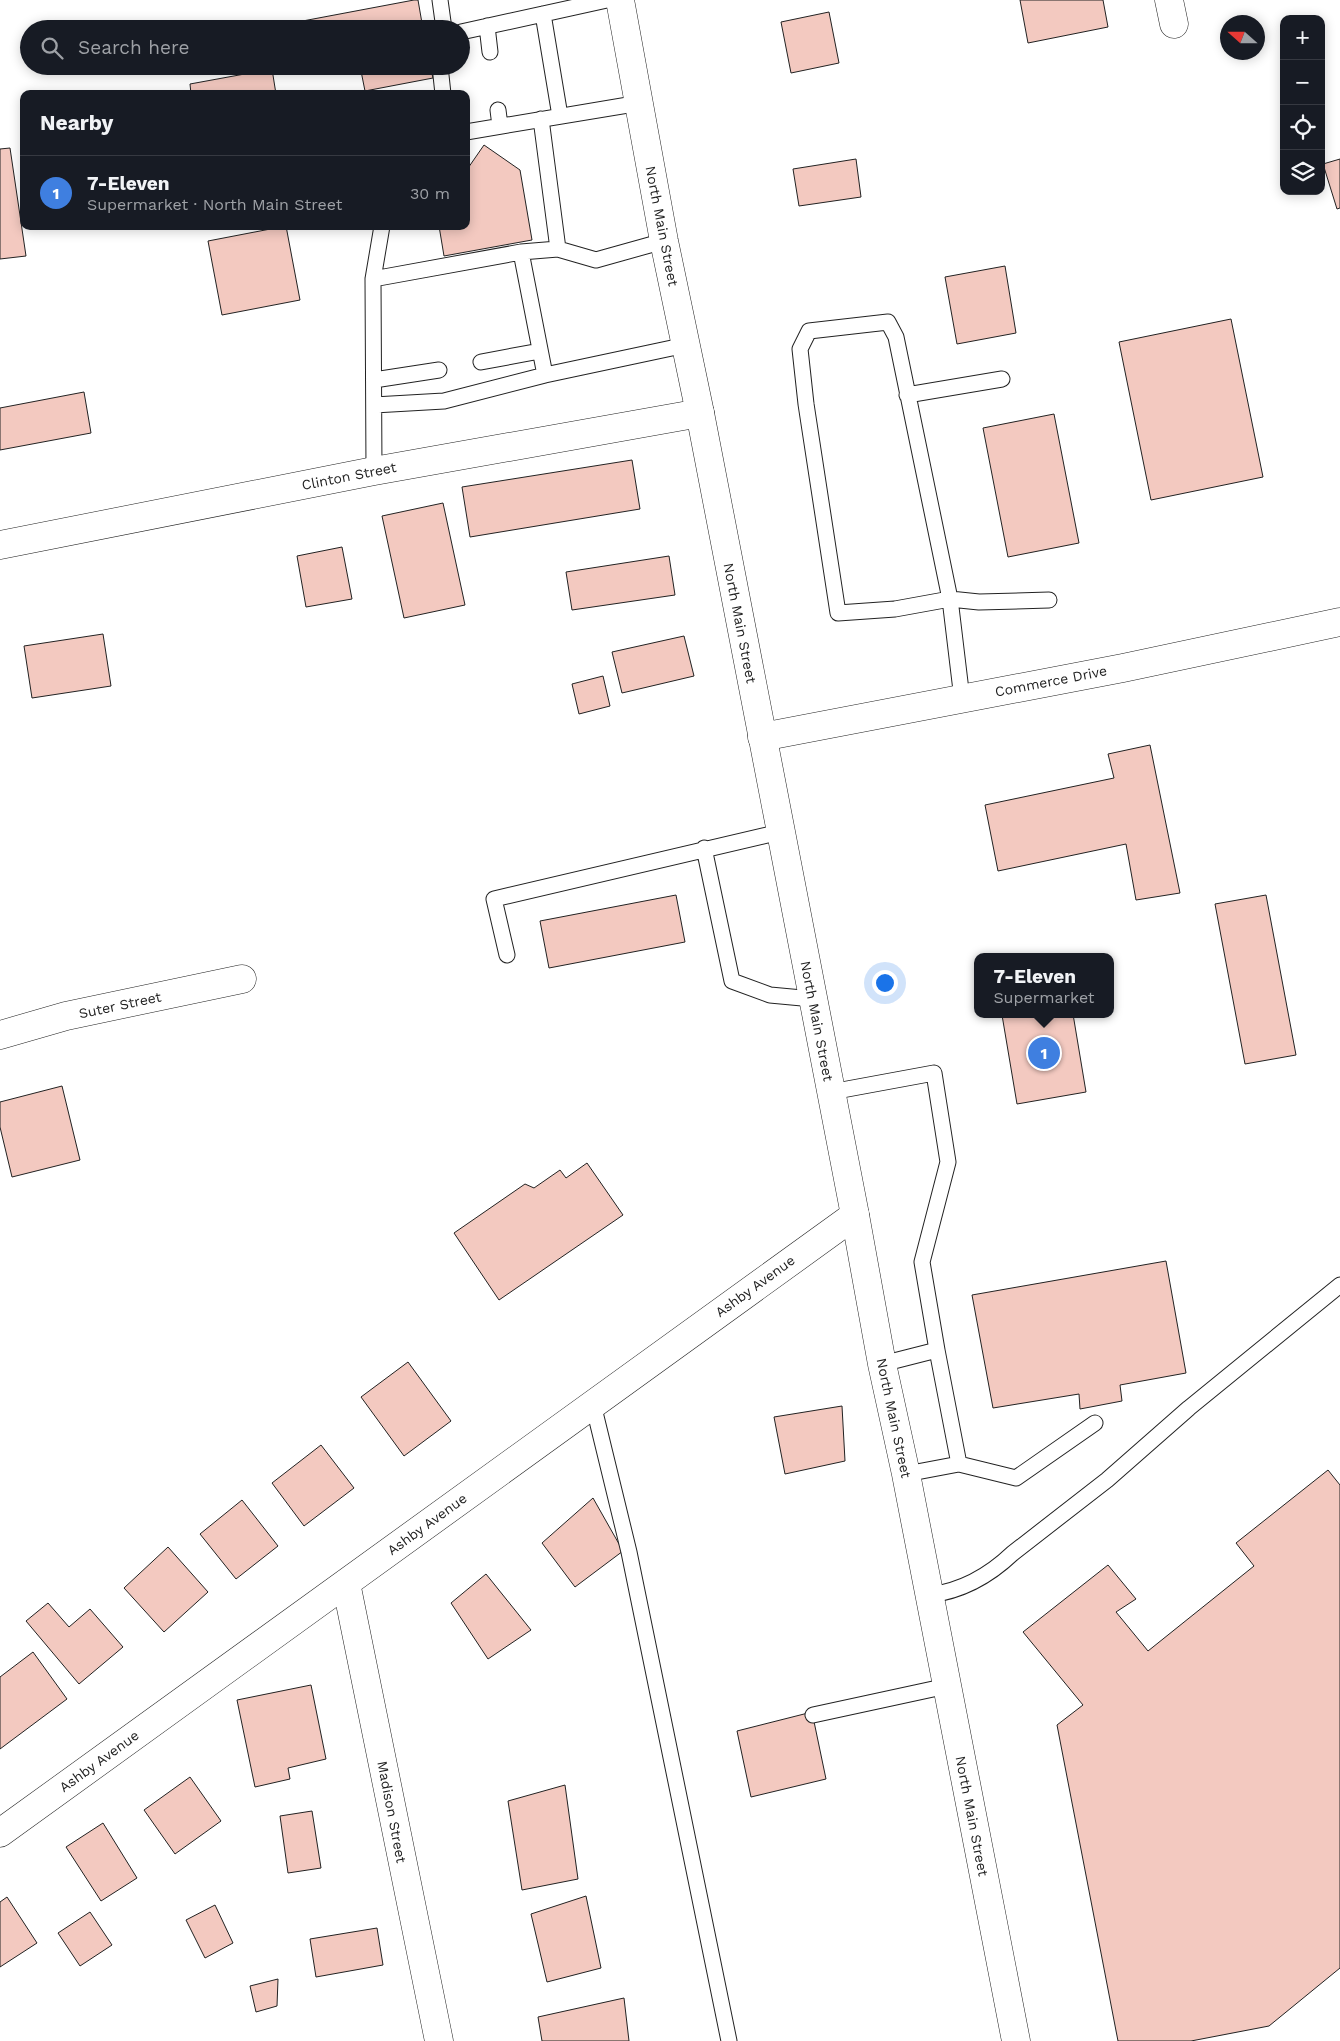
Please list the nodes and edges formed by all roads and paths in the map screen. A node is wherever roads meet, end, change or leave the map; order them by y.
1 (440, 0) edge
2 (607, 0) edge
3 (620, 0) edge
4 (543, 14) junction
5 (443, 20) edge
6 (487, 26) junction
7 (470, 30) edge
8 (490, 52) dead end
9 (441, 75) edge
10 (443, 90) edge
11 (640, 103) junction
12 (498, 110) dead end
13 (560, 116) junction
14 (541, 119) junction
15 (500, 126) junction
16 (470, 131) edge
17 (381, 230) edge
18 (664, 242) junction
19 (558, 249) junction
20 (521, 252) junction
21 (373, 279) junction
22 (686, 345) junction
23 (540, 351) junction
24 (481, 362) dead end
25 (439, 370) dead end
26 (545, 376) junction
27 (374, 380) junction
28 (1002, 380) dead end
29 (907, 394) junction
30 (374, 405) junction
31 (700, 413) junction
32 (374, 471) junction
33 (0, 544) edge
34 (950, 599) junction
35 (1049, 600) dead end
36 (1340, 622) edge
37 (962, 699) junction
38 (762, 737) junction
39 (780, 832) junction
40 (704, 848) junction
41 (507, 955) dead end
42 (242, 979) dead end
43 (813, 999) junction
44 (0, 1035) edge
45 (831, 1092) junction
46 (855, 1215) junction
47 (1340, 1285) edge
48 (937, 1350) junction
49 (882, 1364) junction
50 (593, 1404) junction
51 (1094, 1423) dead end
52 (959, 1464) junction
53 (906, 1474) junction
54 (346, 1583) junction
55 (930, 1595) junction
56 (947, 1686) junction
57 (813, 1715) dead end
58 (0, 1833) edge
59 (439, 2041) edge
60 (729, 2041) edge
61 (1016, 2041) edge

1 - 5 lane
2 - 4 lane
3 - 11 street, North Main Street
4 - 6 lane
4 - 13 lane
6 - 7 lane
6 - 8 lane
9 - 10 lane
11 - 13 lane
11 - 18 street, North Main Street
12 - 15 lane
13 - 14 lane
14 - 15 lane
14 - 19 lane
15 - 16 lane
17 - 21 lane
18 - 19 lane
18 - 22 street, North Main Street
19 - 20 lane
20 - 21 lane
20 - 23 lane
21 - 27 lane
22 - 26 lane
22 - 31 street, North Main Street
23 - 24 lane
23 - 26 lane
25 - 27 lane
26 - 30 lane
27 - 30 lane
28 - 29 lane
29 - 34 lane
29 - 34 lane
30 - 32 lane
31 - 32 street, Clinton Street
31 - 38 street, North Main Street
32 - 33 street, Clinton Street
34 - 35 lane
34 - 37 lane
36 - 37 street, Commerce Drive
37 - 38 street, Commerce Drive
38 - 39 street, North Main Street
39 - 40 lane
39 - 43 street, North Main Street
40 - 41 lane
40 - 43 lane
42 - 44 street, Suter Street
43 - 45 street, North Main Street
45 - 46 street, North Main Street
45 - 48 lane
46 - 49 street, North Main Street
46 - 50 street, Ashby Avenue
47 - 55 lane
48 - 49 lane
48 - 52 lane
49 - 53 street, North Main Street
50 - 54 street, Ashby Avenue
50 - 60 lane
51 - 52 lane
52 - 53 lane
53 - 55 street, North Main Street
54 - 58 street, Ashby Avenue
54 - 59 street, Madison Street
55 - 56 street, North Main Street
56 - 57 lane
56 - 61 street, North Main Street

